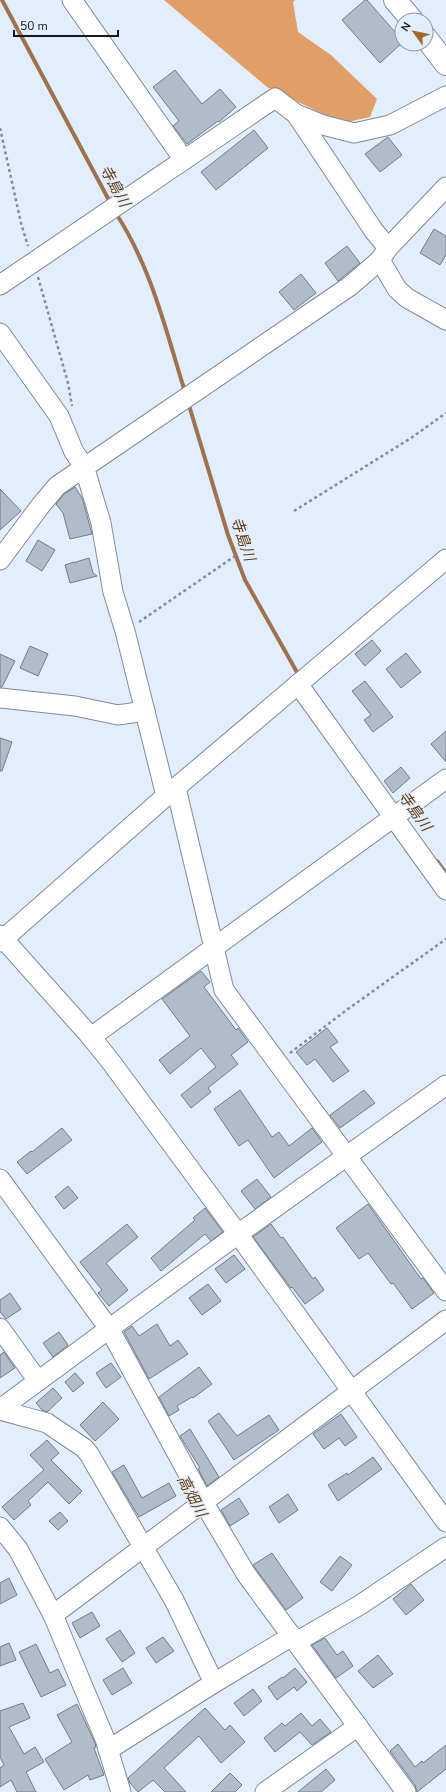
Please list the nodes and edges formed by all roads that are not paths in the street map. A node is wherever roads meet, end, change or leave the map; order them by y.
1 (72, 0) edge
2 (394, 0) edge
3 (405, 12) edge
4 (434, 48) edge
5 (446, 64) edge
6 (446, 96) edge
7 (296, 114) junction
8 (184, 160) junction
9 (446, 187) edge
10 (384, 254) junction
11 (0, 285) edge
12 (446, 320) edge
13 (0, 333) edge
14 (84, 466) junction
15 (0, 560) edge
16 (446, 560) edge
17 (298, 684) junction
18 (0, 698) edge
19 (145, 711) junction
20 (446, 779) edge
21 (171, 792) junction
22 (398, 814) junction
23 (446, 890) edge
24 (1, 938) edge
25 (215, 949) junction
26 (91, 1037) junction
27 (446, 1085) edge
28 (347, 1156) junction
29 (0, 1179) edge
30 (238, 1234) junction
31 (446, 1291) edge
32 (446, 1320) edge
33 (0, 1328) edge
34 (106, 1332) junction
35 (38, 1382) junction
36 (352, 1391) junction
37 (0, 1410) edge
38 (199, 1506) junction
39 (446, 1522) edge
40 (0, 1527) edge
41 (144, 1546) junction
42 (446, 1547) edge
43 (53, 1615) junction
44 (290, 1639) junction
45 (214, 1683) junction
46 (354, 1729) junction
47 (108, 1750) junction
48 (121, 1792) edge
49 (265, 1792) edge
50 (406, 1792) edge

1 - 8 street
2 - 3 main road
4 - 5 main road
6 - 7 street
7 - 8 street
7 - 10 street
8 - 11 street
9 - 10 street
10 - 12 street
10 - 14 street
13 - 14 street
14 - 15 street
14 - 19 street
16 - 17 street
17 - 21 street
17 - 22 street
18 - 19 street
19 - 21 street
20 - 22 street
21 - 24 street
21 - 25 street
22 - 23 street
22 - 25 street
24 - 26 street
25 - 26 street
25 - 28 street
26 - 30 street
27 - 28 street
28 - 30 street
28 - 31 street
29 - 34 street
30 - 34 street
30 - 36 street
32 - 36 street
33 - 35 street
34 - 35 street
34 - 38 street
35 - 37 street
36 - 38 street
36 - 39 street
37 - 41 street
38 - 41 street
38 - 44 street
40 - 43 street
41 - 43 street
41 - 45 street
42 - 44 street
43 - 47 street
44 - 45 street
44 - 46 street
45 - 47 street
46 - 49 street
46 - 50 street
47 - 48 street

